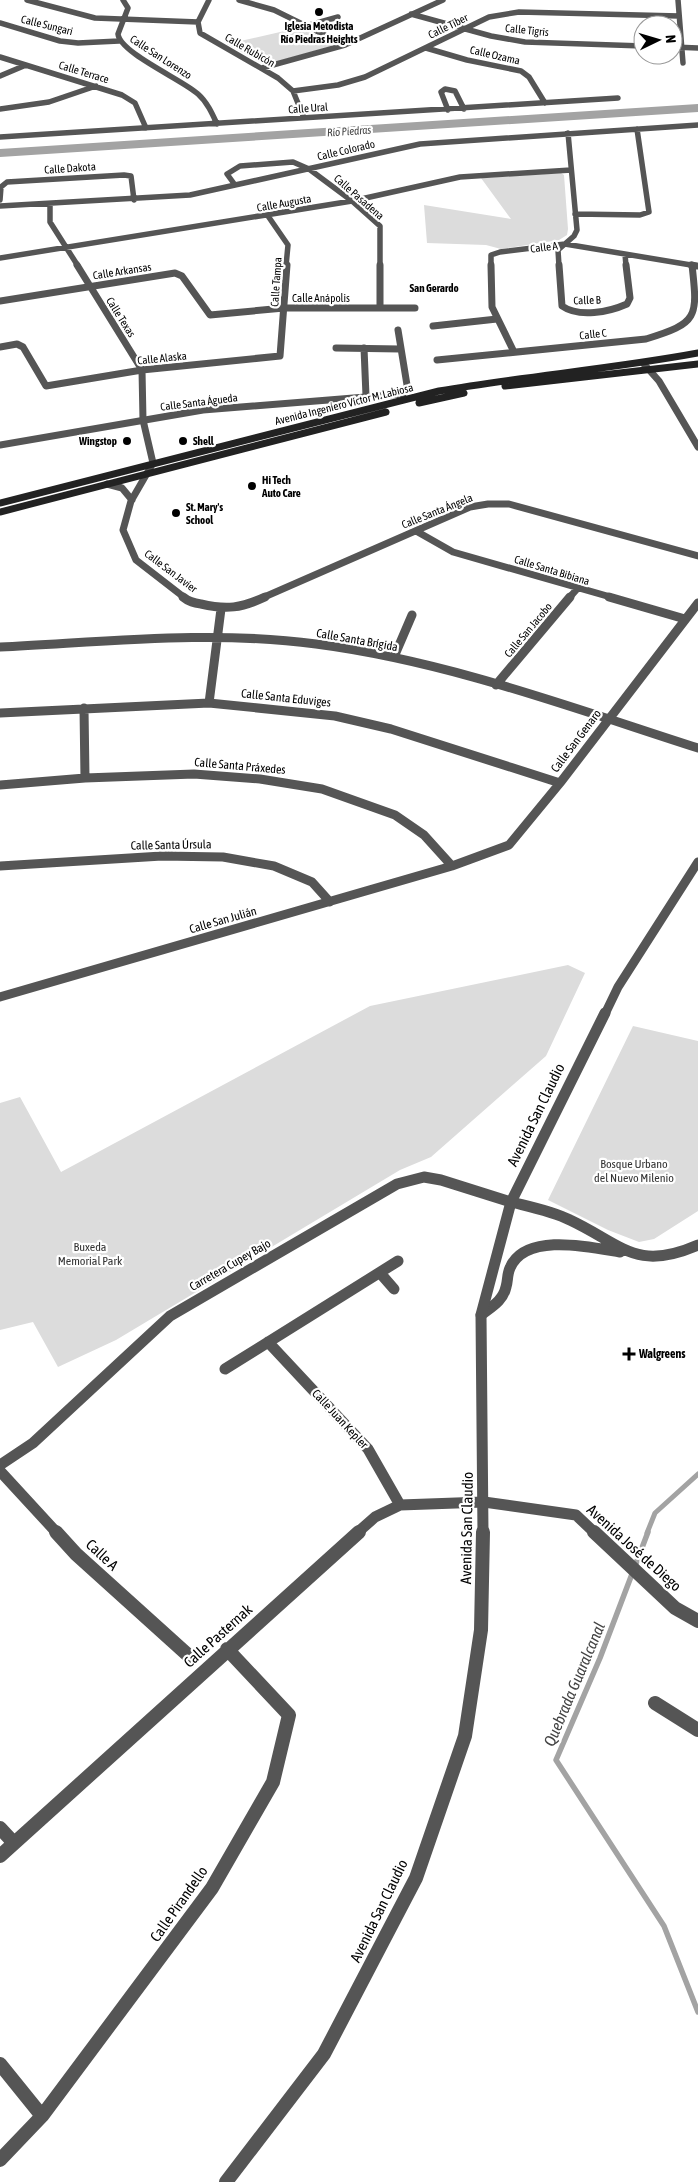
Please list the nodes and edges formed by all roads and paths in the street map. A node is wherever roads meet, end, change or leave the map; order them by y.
1 (27, 0) edge
2 (123, 0) edge
3 (209, 0) edge
4 (240, 0) edge
5 (443, 0) edge
6 (678, 0) edge
7 (412, 14) junction
8 (639, 15) edge
9 (679, 15) edge
10 (338, 17) dead end
11 (124, 20) junction
12 (198, 22) junction
13 (0, 23) edge
14 (306, 26) junction
15 (464, 29) junction
16 (119, 41) junction
17 (345, 45) junction
18 (633, 46) edge
19 (683, 47) edge
20 (426, 48) junction
21 (698, 48) edge
22 (0, 57) edge
23 (26, 65) junction
24 (262, 68) junction
25 (0, 76) edge
26 (96, 86) junction
27 (293, 91) junction
28 (618, 98) dead end
29 (545, 103) junction
30 (0, 109) edge
31 (464, 109) junction
32 (448, 110) junction
33 (304, 118) junction
34 (218, 124) junction
35 (698, 125) edge
36 (146, 128) junction
37 (637, 129) junction
38 (568, 133) junction
39 (0, 137) edge
40 (309, 169) junction
41 (570, 170) junction
42 (235, 186) junction
43 (0, 200) edge
44 (134, 200) junction
45 (352, 201) junction
46 (50, 204) junction
47 (0, 206) edge
48 (575, 214) junction
49 (268, 216) junction
50 (565, 244) junction
51 (65, 248) junction
52 (625, 254) junction
53 (0, 258) edge
54 (695, 266) edge
55 (90, 286) junction
56 (0, 301) edge
57 (284, 308) junction
58 (380, 308) junction
59 (415, 308) dead end
60 (227, 313) joint
61 (497, 319) junction
62 (433, 326) dead end
63 (398, 330) dead end
64 (0, 347) edge
65 (336, 348) dead end
66 (364, 348) junction
67 (400, 349) junction
68 (698, 349) edge
69 (514, 352) junction
70 (698, 354) edge
71 (280, 356) joint
72 (673, 359) junction
73 (437, 360) dead end
74 (643, 363) junction
75 (698, 364) edge
76 (142, 370) junction
77 (647, 370) junction
78 (407, 385) dead end
79 (403, 394) dead end
80 (366, 396) junction
81 (143, 420) junction
82 (0, 445) edge
83 (698, 447) edge
84 (153, 463) junction
85 (146, 474) junction
86 (107, 484) junction
87 (132, 500) junction
88 (0, 503) edge
89 (0, 512) edge
90 (416, 531) junction
91 (698, 556) edge
92 (577, 589) junction
93 (698, 603) edge
94 (221, 609) junction
95 (412, 615) dead end
96 (686, 619) junction
97 (218, 638) junction
98 (0, 647) edge
99 (394, 657) junction
100 (496, 685) junction
101 (209, 702) junction
102 (84, 708) junction
103 (0, 713) edge
104 (608, 720) junction
105 (698, 748) edge
106 (85, 778) junction
107 (560, 783) junction
108 (0, 785) edge
109 (698, 862) edge
110 (0, 866) edge
111 (452, 866) junction
112 (330, 902) junction
113 (0, 997) edge
114 (512, 1202) junction
115 (698, 1245) edge
116 (626, 1252) junction
117 (398, 1261) dead end
118 (380, 1273) junction
119 (394, 1289) dead end
120 (481, 1315) junction
121 (268, 1342) junction
122 (225, 1369) dead end
123 (0, 1465) edge
124 (0, 1471) edge
125 (484, 1502) junction
126 (400, 1505) junction
127 (698, 1621) edge
128 (227, 1649) junction
129 (189, 1656) dead end
130 (655, 1703) dead end
131 (698, 1730) edge
132 (0, 1828) edge
133 (13, 1842) junction
134 (0, 1856) edge
135 (0, 2064) edge
136 (42, 2116) junction
137 (0, 2160) edge
138 (226, 2182) edge

1 - 11 street
2 - 11 street, Calle San Lorenzo
3 - 12 street
4 - 14 street
5 - 7 street
6 - 9 street
7 - 15 street, Calle Tigris
7 - 17 street
8 - 15 street, Calle Tíber
10 - 14 street
11 - 12 street
11 - 16 street, Calle San Lorenzo
12 - 24 street, Calle Rubicón
13 - 16 street, Calle Sungari
14 - 17 street
15 - 18 street, Calle Tigris
15 - 20 street, Calle Tíber
16 - 34 street, Calle San Lorenzo
17 - 24 street
19 - 21 street
20 - 27 street, Calle Tíber
20 - 29 street, Calle Ozama
22 - 23 street, Calle Terrace
23 - 25 street
23 - 26 street, Calle Terrace
24 - 27 street, Calle Rubicón
26 - 30 street
26 - 36 street, Calle Terrace
27 - 33 street, Calle Rubicón
28 - 29 street, Calle Ural
29 - 31 street, Calle Ural
31 - 32 street, Calle Ural
31 - 32 street
32 - 33 street, Calle Ural
33 - 34 street, Calle Ural
34 - 36 street, Calle Ural
35 - 37 street, Calle Colorado
36 - 39 street, Calle Ural
37 - 38 street, Calle Colorado
37 - 48 street
38 - 40 street, Calle Colorado
38 - 41 street
40 - 42 street, Calle Colorado
40 - 42 street
40 - 45 street, Calle Pasadena
41 - 45 street, Calle Augusta
41 - 48 street
42 - 44 street, Calle Colorado
43 - 44 street, Calle Dakota
44 - 46 street, Calle Colorado
45 - 49 street, Calle Augusta
45 - 58 street, Calle Pasadena
46 - 47 street, Calle Colorado
46 - 51 street, Calle Texas
48 - 50 street
49 - 51 street, Calle Augusta
49 - 57 street, Calle Tampa
50 - 52 street, Calle A
50 - 52 street, Calle B
50 - 61 street, Calle A
51 - 53 street, Calle Augusta
51 - 55 street, Calle Texas
52 - 54 street, Calle A
54 - 69 street, Calle C
55 - 56 street, Calle Arkansas
55 - 60 street, Calle Arkansas
55 - 76 street, Calle Texas
57 - 58 street, Calle Anápolis
57 - 60 street, Calle Anápolis
57 - 71 street, Calle Tampa
58 - 59 street, Calle Anápolis
61 - 62 street
61 - 69 street, Calle A
63 - 67 street
64 - 76 street, Calle Alaska
65 - 66 street
66 - 67 street
66 - 80 street
67 - 78 street
68 - 72 main road
69 - 73 street, Calle C
70 - 72 main road, Avenida Ingeniero Víctor M. Labiosa
71 - 76 street, Calle Alaska
72 - 74 main road, Avenida Ingeniero Víctor M. Labiosa
74 - 77 street
74 - 84 main road, Avenida Ingeniero Víctor M. Labiosa
75 - 77 main road, Avenida Ingeniero Víctor M. Labiosa
76 - 81 street
77 - 83 street
77 - 85 main road, Avenida Ingeniero Víctor M. Labiosa
79 - 80 street, Calle Santa Águeda
80 - 81 street, Calle Santa Águeda
81 - 82 street, Calle Santa Águeda
81 - 84 street
84 - 85 street, Calle San Javier
84 - 88 main road, Avenida Ingeniero Víctor M. Labiosa
85 - 86 main road, Avenida Ingeniero Víctor M. Labiosa
85 - 87 street, Calle San Javier
86 - 87 street
86 - 89 main road, Avenida Ingeniero Víctor M. Labiosa
87 - 94 street, Calle San Javier
90 - 91 street, Calle Santa Ángela
90 - 92 street, Calle Santa Bibiana
90 - 94 street, Calle Santa Ángela
92 - 96 street, Calle Santa Bibiana
92 - 100 street, Calle San Jacobo
93 - 96 street, Calle San Genaro
94 - 97 street
95 - 99 street
96 - 104 street, Calle San Genaro
97 - 98 street, Calle Santa Brígida
97 - 99 street, Calle Santa Brígida
97 - 101 street
99 - 100 street, Calle Santa Brígida
100 - 104 street, Calle Santa Brígida
101 - 102 street, Calle Santa Eduviges
101 - 107 street, Calle Santa Eduviges
102 - 103 street, Calle Santa Eduviges
102 - 106 street
104 - 105 street, Calle Santa Brígida
104 - 107 street, Calle San Genaro
106 - 108 street, Calle Santa Práxedes
106 - 111 street, Calle Santa Práxedes
107 - 111 street, Calle San Genaro
109 - 114 street, Avenida San Claudio
110 - 112 street, Calle Santa Úrsula
111 - 112 street, Calle San Julián
112 - 113 street, Calle San Julián
114 - 116 street, Carretera Cupey Bajo
114 - 120 street, Avenida San Claudio
114 - 123 street, Carretera Cupey Bajo
115 - 116 street
116 - 120 street
117 - 118 street
118 - 119 street
118 - 121 street
120 - 125 street, Avenida San Claudio
121 - 122 street
121 - 126 street, Calle Juan Kepler
124 - 129 street, Calle A
125 - 126 street, Calle Pasternak
125 - 127 street, Avenida José de Diego
125 - 138 street, Avenida San Claudio
126 - 128 street, Calle Pasternak
128 - 133 street, Calle Pasternak
128 - 136 street, Calle Pirandello
130 - 131 street
132 - 133 street
133 - 134 street, Calle Pasternak
135 - 136 street
136 - 137 street, Calle Pirandello

